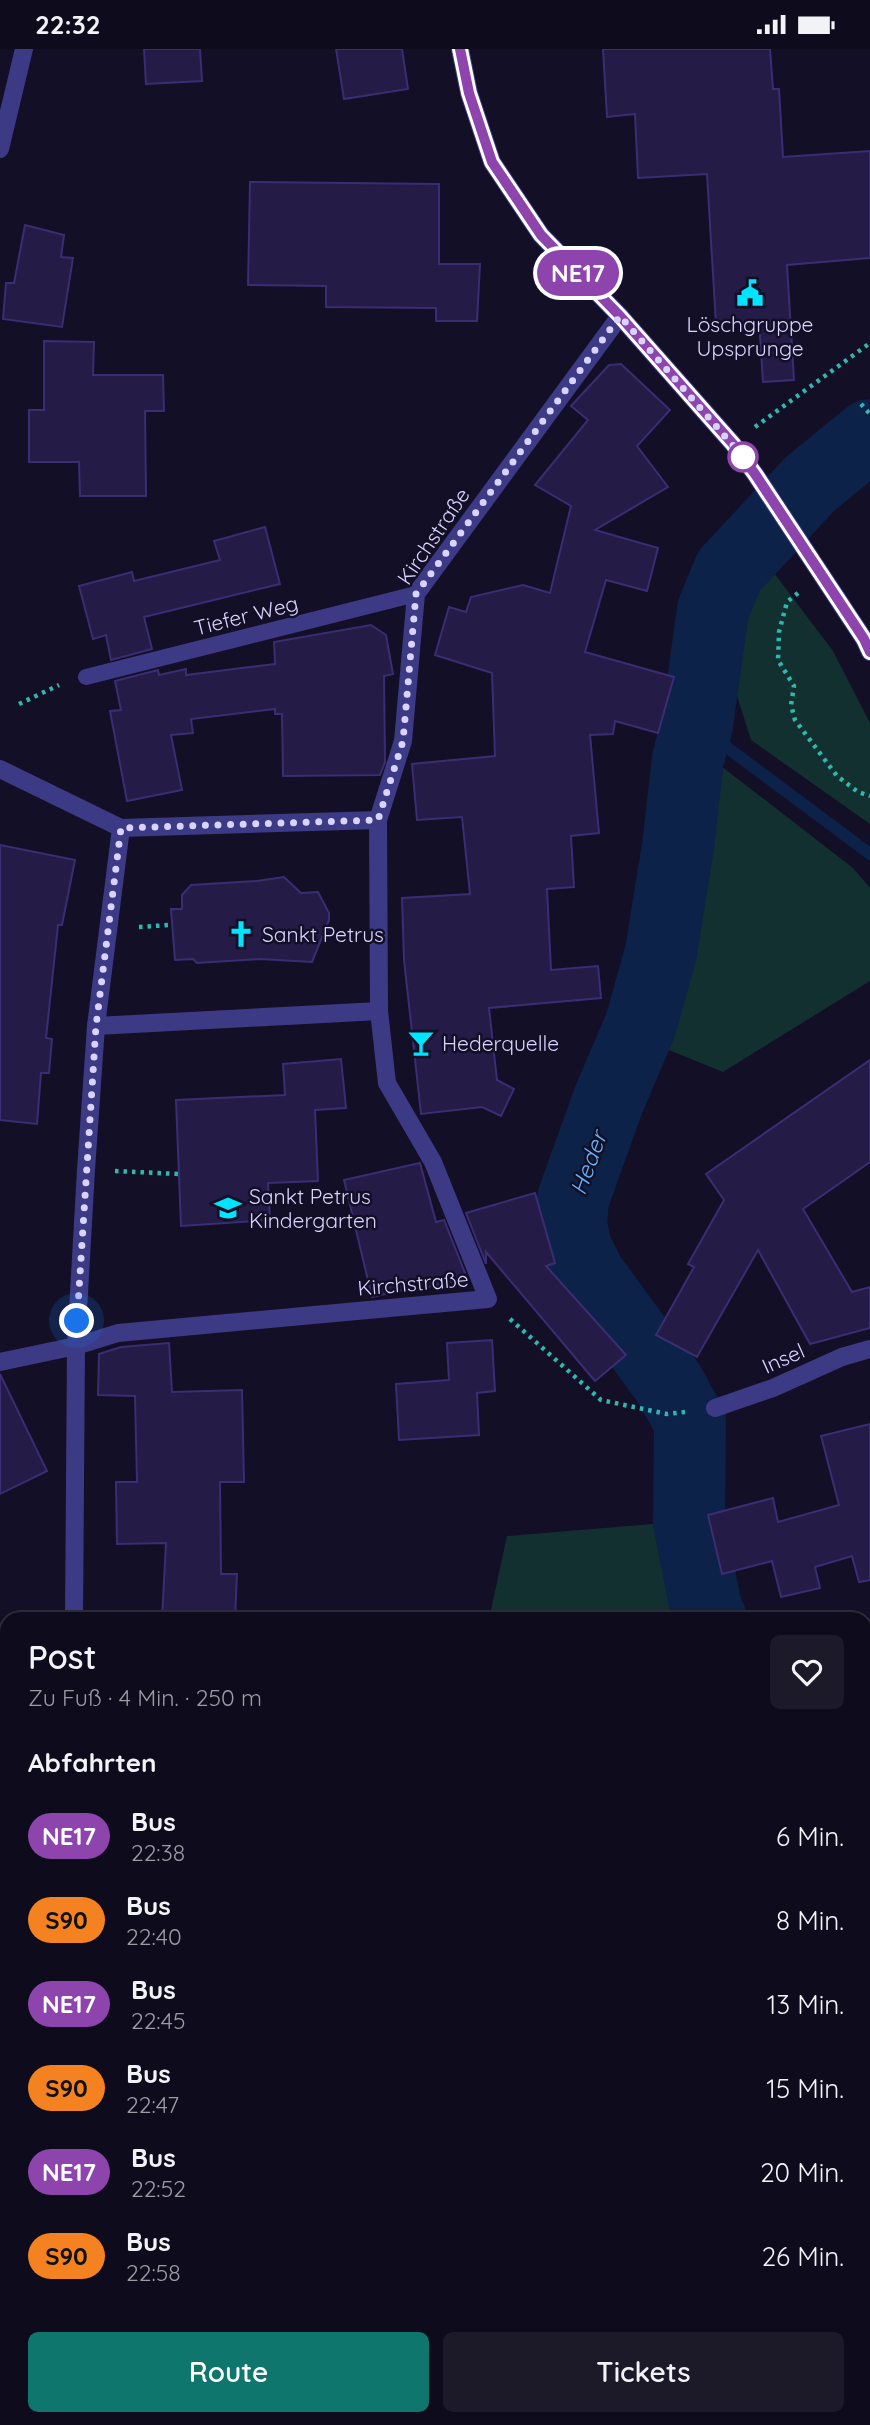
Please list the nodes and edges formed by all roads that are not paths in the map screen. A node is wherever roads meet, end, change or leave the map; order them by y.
1 (24, 49) edge
2 (460, 49) edge
3 (0, 149) edge
4 (620, 316) junction
5 (416, 594) junction
6 (870, 652) edge
7 (86, 677) road end
8 (0, 769) edge
9 (378, 820) junction
10 (121, 828) junction
11 (379, 1011) junction
12 (96, 1026) junction
13 (76, 1346) junction
14 (870, 1349) edge
15 (0, 1362) edge
16 (715, 1408) dead end
17 (74, 1612) edge

1 - 3 street
2 - 4 street
4 - 5 street, Kirchstraße
4 - 6 street
5 - 7 lane, Tiefer Weg
5 - 9 street, Kirchstraße
8 - 10 street
9 - 10 street
9 - 11 street, Kirchstraße
10 - 12 street
11 - 12 street
11 - 13 street, Kirchstraße
12 - 13 street
13 - 15 street, Kirchstraße
13 - 17 street
14 - 16 street, Insel

